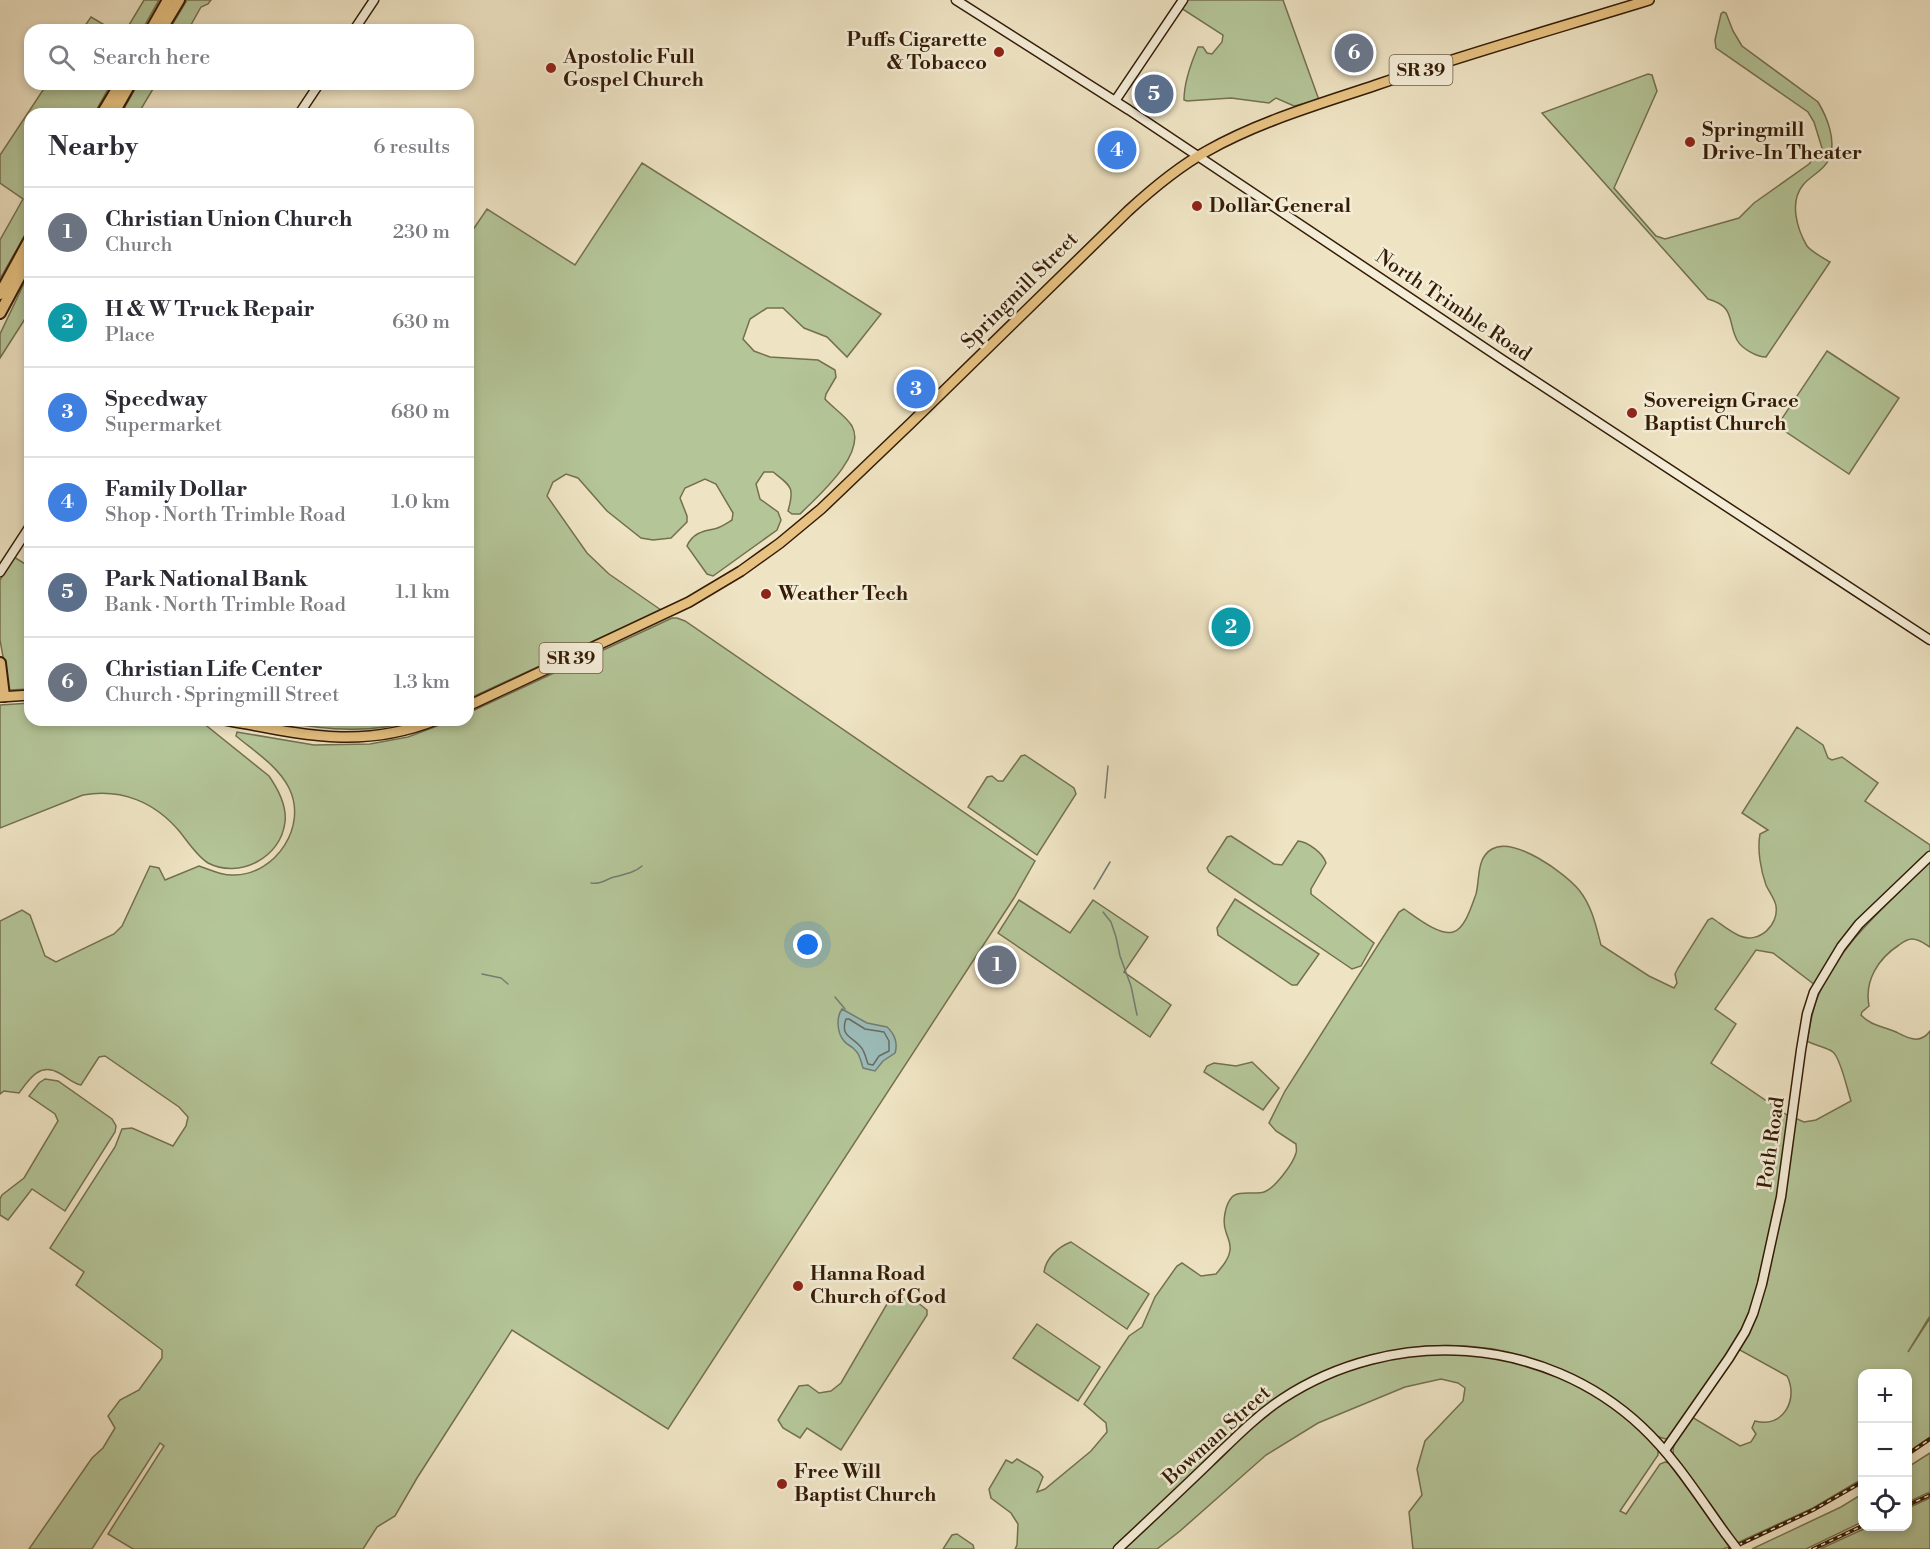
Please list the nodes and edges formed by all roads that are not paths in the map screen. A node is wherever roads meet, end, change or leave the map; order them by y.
1 (168, 0) edge
2 (179, 0) edge
3 (374, 0) edge
4 (956, 0) edge
5 (1183, 0) edge
6 (1649, 0) edge
7 (154, 24) edge
8 (165, 24) edge
9 (358, 24) edge
10 (116, 90) edge
11 (127, 90) edge
12 (315, 90) edge
13 (1115, 101) junction
14 (106, 108) edge
15 (116, 108) edge
16 (303, 108) edge
17 (1199, 156) junction
18 (24, 250) edge
19 (24, 268) edge
20 (15, 284) junction
21 (0, 294) edge
22 (0, 314) edge
23 (0, 324) edge
24 (24, 535) edge
25 (0, 572) edge
26 (1930, 640) edge
27 (0, 663) edge
28 (24, 695) edge
29 (2, 697) edge
30 (474, 703) edge
31 (257, 726) edge
32 (417, 726) edge
33 (1930, 856) edge
34 (1665, 1450) junction
35 (1118, 1549) edge
36 (1737, 1549) edge

1 - 7 highway
2 - 8 highway
3 - 9 street
4 - 13 street, North Trimble Road
5 - 13 street
6 - 17 main road, Springmill Street / SR 39
10 - 14 highway
11 - 15 highway
12 - 16 street
13 - 17 street, North Trimble Road
17 - 26 street, North Trimble Road
17 - 30 main road, Springmill Street / SR 39
18 - 21 highway
19 - 20 highway
20 - 22 highway
20 - 23 highway
24 - 25 street
27 - 29 highway
28 - 29 main road
31 - 32 main road
33 - 34 street, Poth Road
34 - 35 street, Bowman Street
34 - 36 street, Bowman Street, bridge

